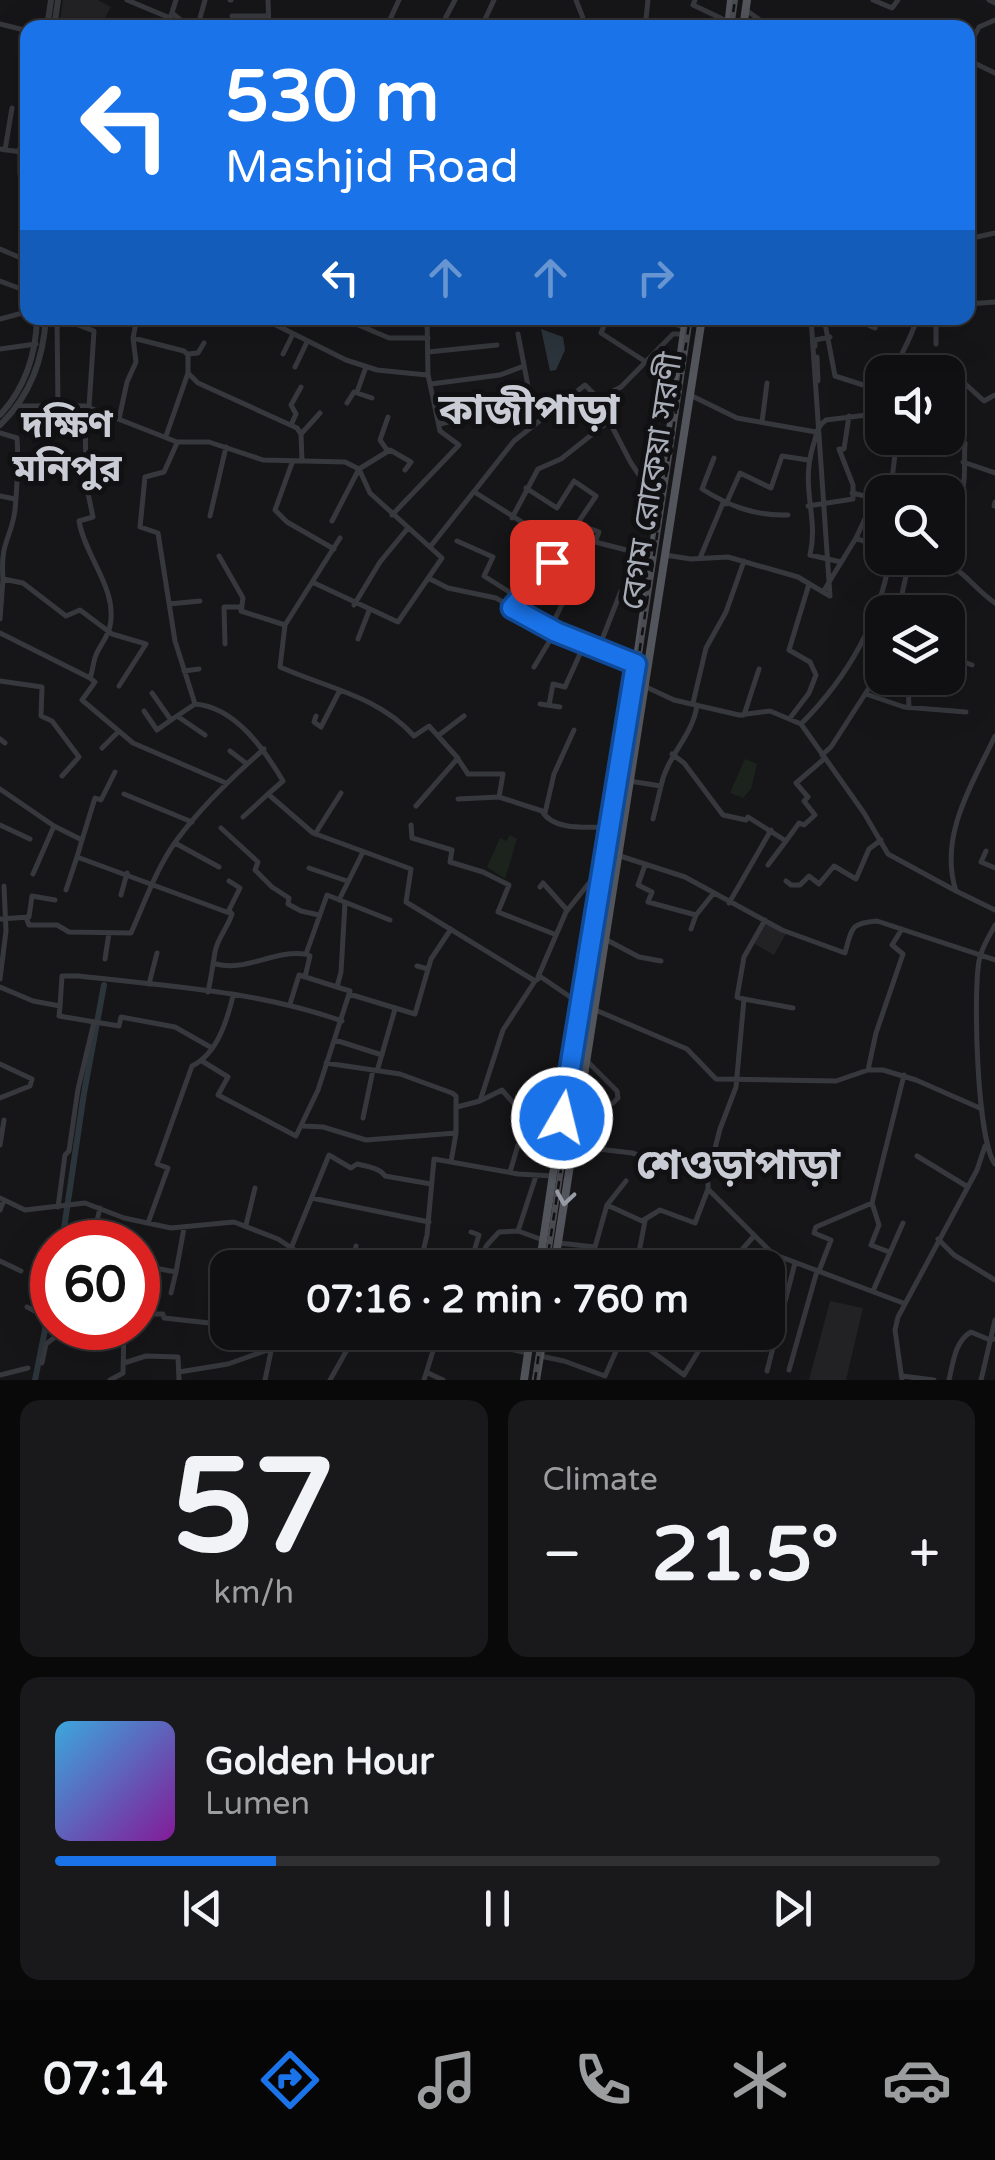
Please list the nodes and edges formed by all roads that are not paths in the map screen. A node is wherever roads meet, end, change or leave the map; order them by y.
1 (127, 0) edge
2 (176, 0) edge
3 (268, 0) edge
4 (695, 0) edge
5 (874, 0) edge
6 (898, 0) edge
7 (171, 15) junction
8 (232, 16) dead end
9 (268, 16) junction
10 (169, 20) edge
11 (180, 20) edge
12 (268, 20) edge
13 (720, 20) edge
14 (12, 108) dead end
15 (2, 150) edge
16 (37, 325) edge
17 (45, 325) edge
18 (57, 325) edge
19 (81, 325) edge
20 (93, 325) edge
21 (136, 325) edge
22 (276, 325) edge
23 (358, 325) edge
24 (427, 325) edge
25 (604, 325) edge
26 (701, 325) edge
27 (811, 325) edge
28 (827, 325) edge
29 (868, 325) edge
30 (915, 325) edge
31 (936, 325) edge
32 (685, 326) edge
33 (92, 328) junction
34 (875, 328) dead end
35 (293, 334) junction
36 (518, 334) dead end
37 (699, 335) junction
38 (830, 337) junction
39 (133, 338) junction
40 (428, 338) junction
41 (307, 342) junction
42 (204, 343) dead end
43 (36, 344) junction
44 (936, 344) dead end
45 (496, 345) dead end
46 (0, 349) edge
47 (428, 352) junction
48 (188, 354) junction
49 (284, 354) dead end
50 (900, 355) edge
51 (646, 362) junction
52 (295, 366) dead end
53 (524, 366) junction
54 (366, 367) junction
55 (188, 373) junction
56 (428, 375) junction
57 (767, 382) dead end
58 (430, 384) junction
59 (965, 385) edge
60 (865, 386) edge
61 (300, 387) dead end
62 (818, 388) dead end
63 (357, 392) junction
64 (689, 395) junction
65 (995, 395) edge
66 (372, 398) dead end
67 (526, 398) dead end
68 (598, 399) junction
69 (17, 401) junction
70 (347, 402) dead end
71 (58, 406) junction
72 (86, 407) junction
73 (511, 407) dead end
74 (2, 411) edge
75 (320, 414) dead end
76 (865, 415) edge
77 (849, 416) junction
78 (388, 417) dead end
79 (119, 419) junction
80 (609, 421) junction
81 (762, 422) junction
82 (290, 424) junction
83 (440, 424) junction
84 (0, 425) edge
85 (816, 432) junction
86 (0, 433) edge
87 (301, 434) junction
88 (166, 436) junction
89 (177, 442) junction
90 (226, 447) junction
91 (388, 451) junction
92 (964, 455) edge
93 (714, 458) dead end
94 (808, 460) junction
95 (292, 462) junction
96 (302, 462) junction
97 (963, 462) junction
98 (359, 470) junction
99 (405, 470) dead end
100 (995, 473) edge
101 (963, 475) edge
102 (526, 488) junction
103 (476, 492) junction
104 (852, 494) junction
105 (0, 496) edge
106 (865, 497) edge
107 (15, 499) junction
108 (657, 501) junction
109 (725, 504) junction
110 (808, 506) junction
111 (392, 515) junction
112 (210, 516) dead end
113 (788, 516) dead end
114 (512, 518) junction
115 (865, 518) edge
116 (332, 521) dead end
117 (577, 524) junction
118 (408, 528) junction
119 (340, 538) dead end
120 (856, 538) junction
121 (568, 540) junction
122 (457, 542) dead end
123 (595, 542) junction
124 (865, 542) edge
125 (430, 547) junction
126 (334, 549) junction
127 (665, 555) junction
128 (220, 556) dead end
129 (650, 556) junction
130 (700, 558) junction
131 (744, 562) junction
132 (841, 562) junction
133 (578, 572) dead end
134 (965, 574) edge
135 (886, 575) edge
136 (428, 578) junction
137 (3, 580) junction
138 (312, 582) junction
139 (809, 584) junction
140 (570, 588) dead end
141 (621, 591) dead end
142 (823, 592) junction
143 (995, 592) edge
144 (519, 598) junction
145 (988, 598) junction
146 (200, 601) dead end
147 (995, 603) edge
148 (169, 604) junction
149 (354, 605) junction
150 (242, 607) junction
151 (512, 608) junction
152 (369, 610) junction
153 (0, 619) edge
154 (285, 625) junction
155 (552, 630) junction
156 (110, 632) junction
157 (0, 633) edge
158 (358, 639) dead end
159 (225, 644) dead end
160 (584, 644) junction
161 (598, 650) junction
162 (965, 662) edge
163 (636, 664) junction
164 (972, 665) dead end
165 (534, 667) dead end
166 (199, 669) dead end
167 (759, 669) dead end
168 (184, 671) junction
169 (90, 678) junction
170 (0, 680) edge
171 (119, 686) dead end
172 (644, 686) junction
173 (340, 690) junction
174 (152, 693) dead end
175 (865, 695) edge
176 (869, 695) edge
177 (909, 695) edge
178 (195, 704) junction
179 (540, 704) dead end
180 (695, 704) junction
181 (550, 705) junction
182 (560, 707) dead end
183 (909, 708) junction
184 (144, 711) dead end
185 (966, 712) dead end
186 (744, 715) junction
187 (316, 716) dead end
188 (464, 716) dead end
189 (174, 718) junction
190 (790, 718) junction
191 (801, 724) junction
192 (574, 730) dead end
193 (118, 732) junction
194 (205, 735) dead end
195 (439, 735) junction
196 (995, 736) edge
197 (102, 748) dead end
198 (264, 749) junction
199 (230, 750) dead end
200 (672, 754) junction
201 (823, 757) junction
202 (458, 758) junction
203 (247, 764) junction
204 (115, 772) dead end
205 (62, 776) dead end
206 (629, 781) junction
207 (226, 784) junction
208 (661, 786) junction
209 (0, 789) edge
210 (124, 794) dead end
211 (268, 794) junction
212 (342, 794) dead end
213 (498, 797) junction
214 (458, 800) dead end
215 (416, 806) dead end
216 (545, 813) junction
217 (243, 817) dead end
218 (653, 819) dead end
219 (192, 822) junction
220 (410, 824) dead end
221 (0, 825) edge
222 (54, 826) junction
223 (608, 827) junction
224 (221, 828) dead end
225 (771, 830) junction
226 (314, 834) junction
227 (30, 839) dead end
228 (82, 840) junction
229 (881, 840) junction
230 (786, 841) junction
231 (174, 843) junction
232 (986, 851) dead end
233 (362, 852) junction
234 (617, 855) junction
235 (77, 858) junction
236 (646, 865) junction
237 (768, 865) dead end
238 (219, 867) dead end
239 (309, 868) dead end
240 (995, 868) edge
241 (127, 873) junction
242 (33, 874) dead end
243 (600, 878) junction
244 (229, 881) dead end
245 (347, 882) junction
246 (786, 882) dead end
247 (152, 883) junction
248 (4, 886) dead end
249 (540, 887) dead end
250 (66, 890) dead end
251 (956, 890) junction
252 (713, 894) junction
253 (121, 895) dead end
254 (56, 900) dead end
255 (342, 902) junction
256 (729, 903) junction
257 (567, 910) junction
258 (995, 910) edge
259 (232, 914) junction
260 (696, 914) junction
261 (320, 915) junction
262 (26, 916) junction
263 (3, 918) edge
264 (390, 920) dead end
265 (764, 920) junction
266 (995, 925) edge
267 (451, 928) junction
268 (691, 929) dead end
269 (902, 929) junction
270 (108, 933) junction
271 (554, 934) junction
272 (605, 940) junction
273 (157, 953) dead end
274 (980, 953) junction
275 (306, 954) junction
276 (105, 959) dead end
277 (995, 960) edge
278 (661, 961) dead end
279 (216, 964) junction
280 (417, 966) dead end
281 (428, 969) junction
282 (306, 977) junction
283 (0, 979) edge
284 (536, 979) junction
285 (149, 984) junction
286 (337, 986) junction
287 (0, 987) edge
288 (208, 992) junction
289 (350, 994) junction
290 (233, 996) junction
291 (744, 999) junction
292 (578, 1003) junction
293 (290, 1004) junction
294 (60, 1006) junction
295 (395, 1008) junction
296 (793, 1008) dead end
297 (594, 1010) junction
298 (342, 1021) junction
299 (97, 1023) junction
300 (335, 1040) junction
301 (212, 1048) junction
302 (382, 1056) junction
303 (202, 1062) junction
304 (326, 1063) junction
305 (0, 1064) edge
306 (586, 1064) junction
307 (375, 1070) junction
308 (868, 1070) junction
309 (904, 1075) junction
310 (736, 1082) junction
311 (0, 1098) edge
312 (480, 1101) junction
313 (613, 1103) dead end
314 (457, 1107) junction
315 (982, 1109) junction
316 (364, 1118) dead end
317 (562, 1118) junction
318 (4, 1120) dead end
319 (576, 1120) junction
320 (303, 1126) junction
321 (560, 1132) junction
322 (456, 1133) junction
323 (518, 1145) dead end
324 (0, 1146) edge
325 (573, 1146) junction
326 (985, 1146) junction
327 (916, 1156) dead end
328 (452, 1162) junction
329 (995, 1164) edge
330 (709, 1168) junction
331 (510, 1172) junction
332 (536, 1176) junction
333 (554, 1176) junction
334 (626, 1181) dead end
335 (431, 1184) junction
336 (968, 1187) junction
337 (254, 1188) dead end
338 (708, 1189) junction
339 (312, 1198) junction
340 (2, 1199) edge
341 (872, 1203) junction
342 (607, 1205) junction
343 (62, 1206) junction
344 (100, 1208) junction
345 (0, 1210) edge
346 (97, 1220) edge
347 (136, 1220) edge
348 (149, 1220) edge
349 (429, 1222) junction
350 (645, 1222) junction
351 (903, 1223) dead end
352 (160, 1225) edge
353 (246, 1225) junction
354 (184, 1228) junction
355 (471, 1232) dead end
356 (518, 1232) junction
357 (754, 1237) junction
358 (938, 1239) junction
359 (543, 1240) junction
360 (558, 1242) junction
361 (356, 1246) dead end
362 (290, 1248) junction
363 (294, 1250) edge
364 (355, 1250) edge
365 (423, 1250) edge
366 (474, 1250) edge
367 (486, 1250) edge
368 (542, 1250) edge
369 (557, 1250) edge
370 (640, 1250) edge
371 (742, 1250) edge
372 (889, 1252) junction
373 (0, 1261) edge
374 (795, 1264) junction
375 (160, 1269) edge
376 (21, 1271) dead end
377 (818, 1271) junction
378 (176, 1272) junction
379 (995, 1280) edge
380 (873, 1291) junction
381 (171, 1293) dead end
382 (903, 1303) junction
383 (27, 1307) dead end
384 (30, 1308) edge
385 (160, 1314) edge
386 (995, 1320) edge
387 (210, 1323) edge
388 (992, 1340) edge
389 (45, 1350) edge
390 (124, 1350) edge
391 (267, 1350) edge
392 (273, 1350) edge
393 (347, 1350) edge
394 (432, 1350) edge
395 (510, 1350) edge
396 (529, 1350) edge
397 (541, 1350) edge
398 (701, 1350) edge
399 (528, 1354) junction
400 (540, 1356) junction
401 (42, 1363) dead end
402 (124, 1363) junction
403 (28, 1368) dead end
404 (789, 1370) dead end
405 (767, 1371) dead end
406 (0, 1375) edge
407 (179, 1376) edge
408 (426, 1377) edge
409 (601, 1378) edge
410 (682, 1378) edge
411 (902, 1378) edge
412 (110, 1380) edge
413 (266, 1380) edge
414 (330, 1380) edge
415 (443, 1380) edge
416 (524, 1380) edge
417 (536, 1380) edge
418 (934, 1380) edge
419 (949, 1380) edge
420 (981, 1380) edge

1 - 7 street
2 - 7 street
3 - 9 street
4 - 13 street
5 - 6 street
7 - 10 street
7 - 11 street
8 - 9 street
9 - 12 street
14 - 15 street
16 - 43 street
17 - 69 street
18 - 71 street
19 - 33 street
20 - 33 street
21 - 39 street
22 - 35 street
23 - 40 street
24 - 40 street
25 - 51 street
26 - 37 main road, বেগম রোকেয়া সরণী
27 - 142 street
28 - 38 street
29 - 34 street
30 - 50 street
31 - 44 street
32 - 37 main road
32 - 51 street
32 - 108 main road, বেগম রোকেয়া সরণী
33 - 72 street
35 - 41 street
35 - 49 street
36 - 53 street
37 - 64 main road, বেগম রোকেয়া সরণী
38 - 60 street
38 - 62 street
39 - 48 street
39 - 79 street
40 - 47 street
41 - 52 street
41 - 54 street
42 - 48 street
43 - 46 street
43 - 69 street
45 - 47 street
47 - 56 street
48 - 55 street
51 - 68 street
53 - 58 street
53 - 67 street
54 - 56 street
54 - 63 street
55 - 82 street
55 - 88 street
56 - 58 street
57 - 81 street
58 - 83 street
59 - 65 street
61 - 82 street
63 - 66 street
63 - 70 street
64 - 81 street
64 - 127 main road, বেগম রোকেয়া সরণী
68 - 80 street
68 - 103 street
69 - 71 street
69 - 74 street
69 - 84 street
71 - 72 street
72 - 79 street
72 - 156 street
73 - 83 street
75 - 87 street
76 - 77 street
77 - 85 street
77 - 104 street
78 - 91 street
79 - 88 street
80 - 102 street
80 - 108 street
81 - 85 street
82 - 87 street
83 - 111 street
85 - 94 street
86 - 107 street
87 - 96 street
88 - 89 street
89 - 90 street
89 - 148 street
90 - 95 street
90 - 112 street
91 - 98 street
91 - 99 street
92 - 97 street
93 - 109 street
94 - 109 street
94 - 110 street
95 - 96 street
95 - 126 street
96 - 98 street
97 - 100 street
97 - 101 street
98 - 111 street
98 - 116 street
102 - 114 street
102 - 117 street
103 - 114 street
103 - 125 street
104 - 106 street
104 - 110 street
105 - 107 street
107 - 137 street
108 - 129 main road, বেগম রোকেয়া সরণী
109 - 113 street
109 - 130 street
110 - 132 street
111 - 118 street
114 - 121 street
115 - 120 street
117 - 121 street
117 - 123 street
118 - 125 street
118 - 149 street
119 - 126 street
120 - 124 street
120 - 132 street
121 - 144 street
122 - 144 street
123 - 129 street
123 - 133 street
125 - 136 street
126 - 138 street
127 - 130 street
127 - 172 main road, বেগম রোকেয়া সরণী
128 - 150 street
129 - 163 main road, বেগম রোকেয়া সরণী
130 - 131 street
131 - 139 street
131 - 180 street
132 - 142 street
134 - 145 street
135 - 191 street
136 - 151 street
136 - 152 street
137 - 153 street
137 - 156 street
138 - 149 street
138 - 154 street
139 - 142 street
139 - 190 street
140 - 155 street
141 - 161 street
143 - 145 street
144 - 151 street
145 - 147 street
146 - 148 street
148 - 168 street
149 - 152 street
150 - 154 street
150 - 159 street
151 - 155 street
152 - 158 street
154 - 173 street
155 - 160 street
155 - 165 street
156 - 169 street
156 - 171 street
157 - 169 street
160 - 161 street
160 - 181 street
161 - 163 street
162 - 164 street
163 - 223 main road, বেগম রোকেয়া সরণী
166 - 168 street
167 - 186 street
168 - 178 street
169 - 193 street
170 - 205 street
172 - 180 street
172 - 206 main road, বেগম রোকেয়া সরণী
173 - 187 street
173 - 195 street
174 - 189 street
175 - 201 street
176 - 183 street
177 - 183 street
178 - 189 street
178 - 198 street
179 - 181 street
180 - 186 street
180 - 200 street
181 - 182 street
183 - 185 street
184 - 189 street
186 - 190 street
188 - 195 street
189 - 194 street
190 - 191 street
191 - 201 street
192 - 216 street
193 - 197 street
193 - 207 street
195 - 202 street
196 - 251 street
198 - 203 street
198 - 211 street
199 - 203 street
200 - 208 street
200 - 225 street
201 - 229 street
201 - 230 street
202 - 213 street
202 - 215 street
203 - 207 street
204 - 228 street
206 - 208 street
206 - 234 main road, বেগম রোকেয়া সরণী
207 - 219 street
208 - 218 street
209 - 222 street
210 - 219 street
211 - 217 street
211 - 226 street
212 - 226 street
213 - 214 street
213 - 216 street
216 - 223 street
219 - 231 street
220 - 271 street
221 - 227 street
222 - 228 street
222 - 242 street
223 - 243 main road, বেগম রোকেয়া সরণী
224 - 261 street
225 - 230 street
225 - 256 street
226 - 233 street
228 - 235 street
229 - 246 street
229 - 251 street
230 - 237 street
231 - 238 street
231 - 247 street
232 - 240 street
233 - 245 street
233 - 267 street
234 - 236 street
234 - 272 main road, বেগম রোকেয়া সরণী
235 - 241 street
235 - 250 street
236 - 252 street
236 - 260 street
239 - 245 street
241 - 247 street
241 - 253 street
243 - 257 street
243 - 292 main road, বেগম রোকেয়া সরণী
244 - 259 street
245 - 255 street
247 - 259 street
247 - 270 street
248 - 263 street
249 - 257 street
251 - 258 street
252 - 256 street
252 - 260 street
254 - 262 street
255 - 261 street
255 - 264 street
255 - 286 street
256 - 265 street
257 - 271 street
259 - 279 street
260 - 268 street
261 - 275 street
262 - 263 street
262 - 270 street
263 - 283 street
265 - 269 street
265 - 291 street
266 - 274 street
267 - 281 street
267 - 284 street
269 - 274 street
269 - 308 street
270 - 276 street
271 - 284 street
272 - 278 street
272 - 297 main road, বেগম রোকেয়া সরণী
273 - 285 street
274 - 277 street
274 - 315 street
275 - 279 street
275 - 282 street
279 - 288 street
280 - 281 street
281 - 295 street
282 - 286 street
282 - 293 street
284 - 292 street
284 - 312 street
285 - 288 street
285 - 294 street
286 - 289 street
287 - 294 street
288 - 290 street
289 - 295 street
289 - 298 street
290 - 293 street
290 - 301 street
291 - 296 street
291 - 310 street
292 - 297 street
292 - 317 main road, বেগম রোকেয়া সরণী
293 - 298 street
294 - 299 street
295 - 302 street
297 - 306 main road, বেগম রোকেয়া সরণী
297 - 310 street
298 - 300 street
299 - 301 street
299 - 343 street
300 - 302 street
300 - 304 street
301 - 303 street
302 - 307 street
303 - 320 street
303 - 348 street
304 - 307 street
304 - 320 street
305 - 311 street
306 - 313 street
306 - 319 main road, বেগম রোকেয়া সরণী
307 - 314 street
307 - 316 street
308 - 309 street
308 - 310 street
309 - 315 street
309 - 341 street
310 - 330 street
312 - 314 street
312 - 321 street
314 - 322 street
315 - 326 street
317 - 319 main road
317 - 321 main road, বেগম রোকেয়া সরণী
318 - 324 street
319 - 325 main road, বেগম রোকেয়া সরণী
320 - 322 street
321 - 333 main road, বেগম রোকেয়া সরণী
322 - 328 street
323 - 331 street
325 - 330 street
325 -> 360 main road, বেগম রোকেয়া সরণী
326 - 329 street
326 - 336 street
327 - 336 street
328 - 331 street
328 - 335 street
330 - 338 street
331 - 332 street
332 - 333 street
332 - 356 street
333 - 359 main road, বেগম রোকেয়া সরণী
334 - 342 street
335 - 339 street
335 - 349 street
336 - 358 street
337 - 353 street
338 - 350 street
338 - 357 street
339 - 349 street
339 - 362 street
340 - 343 street
340 - 345 street
341 - 372 street
341 - 377 street
342 - 350 street
342 - 360 street
343 - 344 street
344 - 346 street
344 - 347 street
349 - 365 street
350 - 370 street
351 - 372 street
352 - 354 street
353 - 354 street
353 - 362 street
354 - 378 street
355 - 366 street
356 - 359 street
356 - 367 street
357 - 371 street
357 - 374 street
358 - 379 street
358 - 382 street
359 - 368 main road, বেগম রোকেয়া সরণী
360 - 369 main road, বেগম রোকেয়া সরণী
361 - 364 street
362 - 363 street
372 - 380 street
373 - 376 street
374 - 377 street
374 - 405 street
375 - 378 street
377 - 380 street
377 - 404 street
378 - 381 street
380 - 382 street
382 - 411 street
383 - 384 street
385 - 387 street
386 - 388 street
388 - 419 street
388 - 420 street
389 - 401 street
390 - 402 street
391 - 407 street
392 - 413 street
393 - 414 street
394 - 408 street
395 - 399 street
396 - 399 main road
397 - 400 main road
398 - 410 street
399 - 416 main road
400 - 409 street
400 - 417 main road
402 - 407 street
402 - 412 street
403 - 406 street
408 - 415 street
409 - 410 street
411 - 418 street

